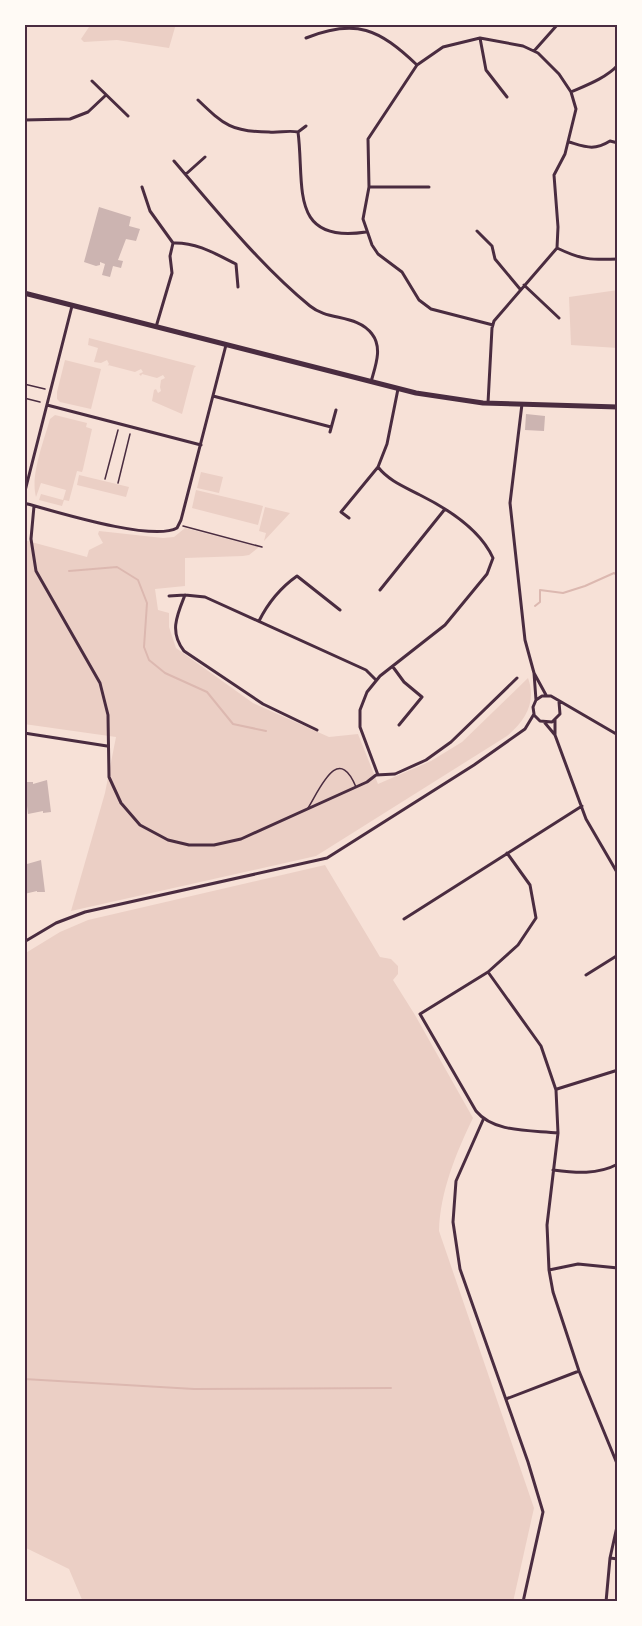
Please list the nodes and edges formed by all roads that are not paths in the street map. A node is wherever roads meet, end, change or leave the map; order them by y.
1 (558, 24) edge
2 (306, 38) dead end
3 (480, 38) junction
4 (534, 51) junction
5 (417, 65) junction
6 (618, 65) edge
7 (92, 81) dead end
8 (572, 92) junction
9 (105, 95) junction
10 (507, 97) dead end
11 (198, 100) dead end
12 (128, 116) dead end
13 (24, 120) edge
14 (306, 126) dead end
15 (298, 132) junction
16 (568, 142) junction
17 (618, 142) edge
18 (205, 157) dead end
19 (174, 161) dead end
20 (185, 174) junction
21 (142, 187) dead end
22 (369, 187) junction
23 (429, 187) dead end
24 (477, 231) dead end
25 (366, 232) junction
26 (173, 243) junction
27 (557, 248) junction
28 (618, 259) edge
29 (524, 285) junction
30 (238, 287) dead end
31 (520, 289) junction
32 (24, 293) edge
33 (72, 306) junction
34 (560, 318) dead end
35 (493, 325) junction
36 (156, 327) junction
37 (226, 345) junction
38 (371, 382) junction
39 (398, 389) junction
40 (213, 396) junction
41 (488, 403) junction
42 (47, 404) junction
43 (522, 404) junction
44 (618, 407) edge
45 (336, 410) dead end
46 (332, 427) junction
47 (330, 432) dead end
48 (201, 444) junction
49 (378, 467) junction
50 (24, 495) edge
51 (24, 503) edge
52 (34, 506) junction
53 (445, 509) junction
54 (349, 518) dead end
55 (380, 590) dead end
56 (185, 595) junction
57 (169, 596) dead end
58 (340, 610) dead end
59 (259, 621) junction
60 (393, 667) junction
61 (534, 673) junction
62 (517, 678) dead end
63 (376, 680) junction
64 (546, 695) junction
65 (536, 700) junction
66 (558, 701) junction
67 (572, 708) junction
68 (560, 710) junction
69 (534, 714) junction
70 (555, 720) junction
71 (540, 721) junction
72 (545, 723) junction
73 (529, 724) junction
74 (399, 725) dead end
75 (317, 730) dead end
76 (24, 733) edge
77 (555, 735) junction
78 (618, 735) edge
79 (107, 746) junction
80 (378, 775) junction
81 (356, 787) junction
82 (582, 806) junction
83 (308, 809) junction
84 (507, 853) junction
85 (618, 874) edge
86 (404, 919) dead end
87 (24, 942) edge
88 (618, 956) edge
89 (488, 972) junction
90 (586, 975) dead end
91 (618, 1070) edge
92 (556, 1090) junction
93 (483, 1120) junction
94 (558, 1133) junction
95 (618, 1164) edge
96 (553, 1170) junction
97 (618, 1268) edge
98 (549, 1270) junction
99 (579, 1371) junction
100 (506, 1399) junction
101 (618, 1463) edge
102 (618, 1522) edge
103 (610, 1558) junction
104 (618, 1560) edge
105 (523, 1602) edge
106 (606, 1602) edge

1 - 4 street
2 - 5 street
3 - 4 street
3 - 5 street
3 - 10 street
4 - 8 street
5 - 22 street
6 - 8 street
7 - 9 street
8 - 16 street
9 - 12 street
9 - 13 street
11 - 15 street
14 - 15 street
15 - 25 street
16 - 17 street
16 - 27 street
18 - 20 street
19 - 20 street
20 - 38 street
21 - 26 street
22 - 23 street
22 - 25 street
24 - 31 street
25 - 35 street
26 - 30 street
26 - 36 street
27 - 28 street
27 - 29 street
29 - 31 street
29 - 34 street
31 - 35 street
32 - 33 main road
33 - 36 main road
33 - 42 street
35 - 41 street
36 - 37 main road
37 - 38 main road
37 - 40 street
38 - 39 main road
39 - 41 main road
39 - 49 street
40 - 46 street
40 - 48 street
41 - 43 main road
42 - 48 street
42 - 50 street
43 - 44 main road
43 - 61 street
45 - 46 street
46 - 47 street
48 - 52 street
49 - 53 street
49 - 54 street
51 - 52 street
52 - 79 street
53 - 55 street
53 - 60 street
56 - 57 street
56 - 59 street
56 - 75 street
58 - 59 street
59 - 63 street
60 - 63 street
60 - 74 street
61 - 64 street
61 - 65 street
62 - 80 street
63 - 80 street
64 - 65 street
64 - 66 street
65 - 69 street
66 - 67 street
66 - 68 street
67 - 68 street
67 - 78 street
68 - 70 street
69 - 71 street
69 - 73 street
70 - 72 street
70 - 77 street
71 - 72 street
71 - 73 street
72 - 77 street
73 - 87 street
76 - 79 street
77 - 82 street
79 - 83 street
80 - 81 street
81 - 83 street
81 - 83 lane
82 - 84 street
82 - 85 street
84 - 86 street
84 - 89 street
88 - 90 street
89 - 92 street
89 - 93 street
91 - 92 street
92 - 94 street
93 - 94 street
93 - 100 street
94 - 96 street
95 - 96 street
96 - 98 street
97 - 98 street
98 - 99 street
99 - 100 street
99 - 101 street
100 - 105 street
102 - 103 street
103 - 104 street
103 - 106 street

